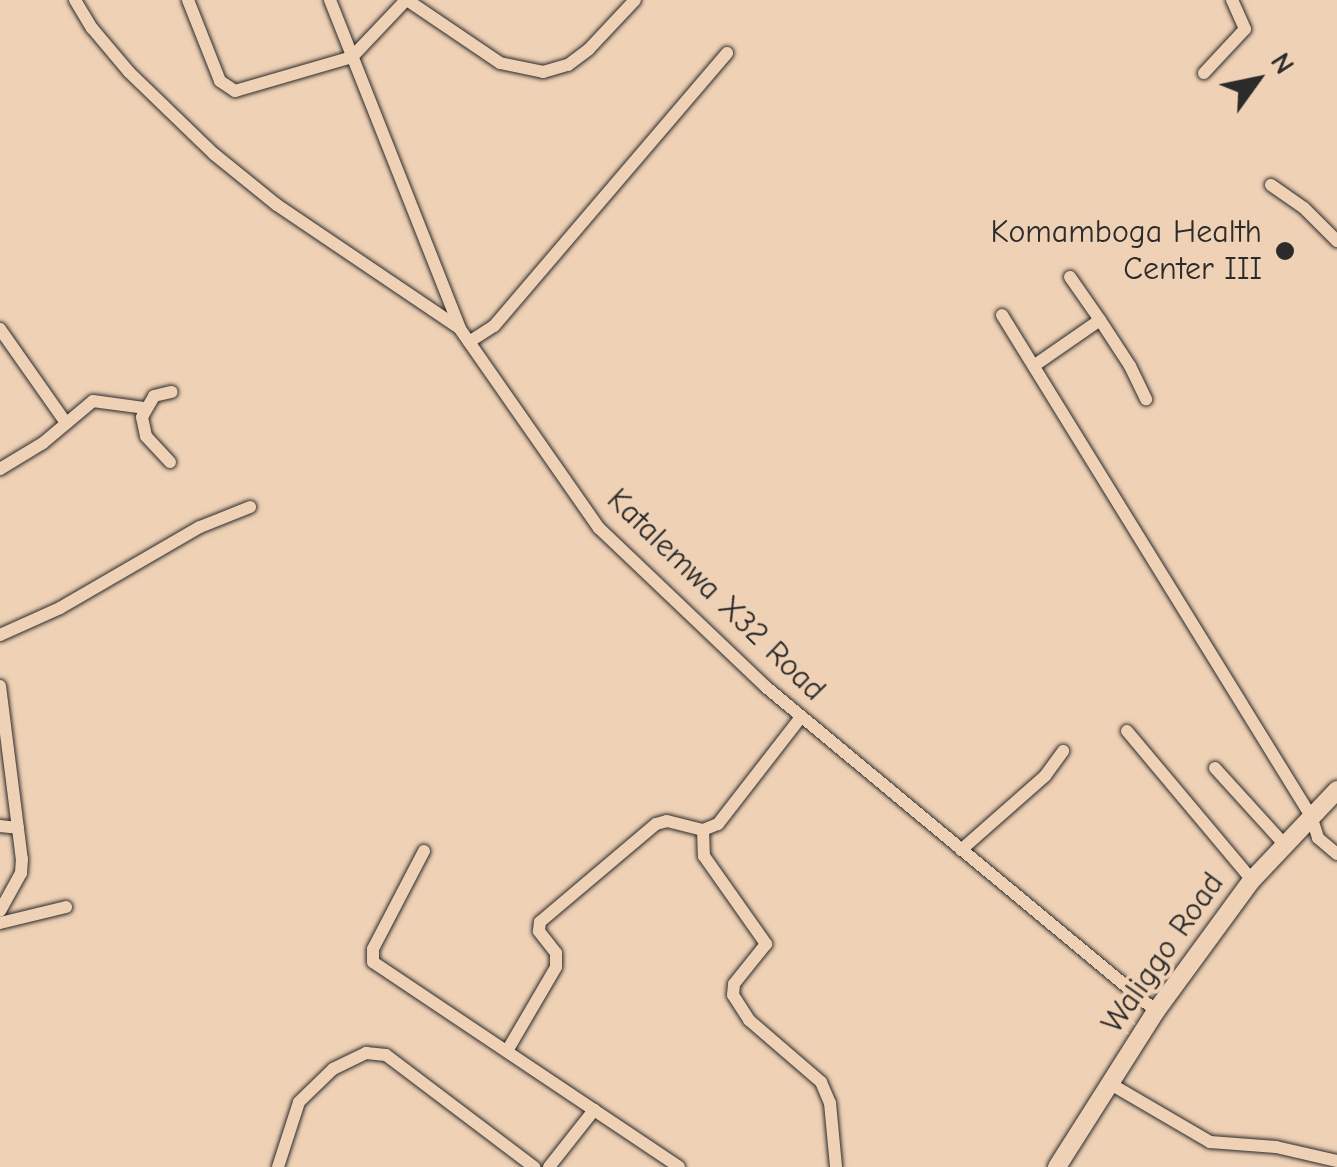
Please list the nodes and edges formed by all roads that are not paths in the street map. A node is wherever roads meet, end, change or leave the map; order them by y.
1 (75, 0) edge
2 (188, 0) edge
3 (330, 0) edge
4 (407, 0) edge
5 (635, 0) edge
6 (1232, 0) edge
7 (726, 53) dead end
8 (352, 57) junction
9 (1204, 73) dead end
10 (1271, 185) dead end
11 (1337, 241) edge
12 (1070, 276) dead end
13 (1002, 315) dead end
14 (1100, 320) junction
15 (0, 329) edge
16 (460, 329) junction
17 (469, 342) junction
18 (1035, 366) junction
19 (172, 392) dead end
20 (1146, 400) dead end
21 (144, 408) junction
22 (66, 423) junction
23 (170, 462) dead end
24 (0, 469) edge
25 (250, 507) dead end
26 (0, 635) edge
27 (0, 686) edge
28 (801, 717) junction
29 (1127, 731) dead end
30 (1063, 750) dead end
31 (1215, 768) dead end
32 (1337, 790) edge
33 (1310, 816) junction
34 (0, 826) edge
35 (18, 828) junction
36 (702, 830) junction
37 (1283, 844) junction
38 (424, 850) dead end
39 (960, 850) junction
40 (1337, 854) edge
41 (1252, 880) junction
42 (66, 907) dead end
43 (0, 912) edge
44 (0, 923) edge
45 (1156, 1011) junction
46 (506, 1051) junction
47 (1109, 1082) junction
48 (594, 1110) junction
49 (1337, 1162) edge
50 (278, 1167) edge
51 (534, 1167) edge
52 (550, 1167) edge
53 (679, 1167) edge
54 (836, 1167) edge
55 (1057, 1167) edge

1 - 16 street
2 - 8 street
3 - 8 street, Katalemwa X32 Road
4 - 5 street
4 - 8 street
6 - 9 street
7 - 17 street
8 - 16 street, Katalemwa X32 Road
10 - 11 street
12 - 14 street
13 - 18 street
14 - 18 street
14 - 20 street
15 - 22 street
16 - 17 street, Katalemwa X32 Road
17 - 28 street, Katalemwa X32 Road
18 - 33 street
19 - 21 street
21 - 22 street
21 - 23 street
22 - 24 street
25 - 26 street
27 - 35 street
28 - 36 street
28 - 39 street, Katalemwa X32 Road
29 - 41 street
30 - 39 street
31 - 37 street
32 - 33 street, Waliggo Road
33 - 37 street, Waliggo Road
33 - 40 street
34 - 35 street
35 - 43 street
36 - 46 street
36 - 54 street
37 - 41 street, Waliggo Road
38 - 46 street
39 - 45 street, Katalemwa X32 Road
41 - 45 street, Waliggo Road
42 - 44 street
45 - 47 street, Waliggo Road
46 - 48 street
47 - 49 street
47 - 55 street, Waliggo Road
48 - 52 street
48 - 53 street
50 - 51 street

